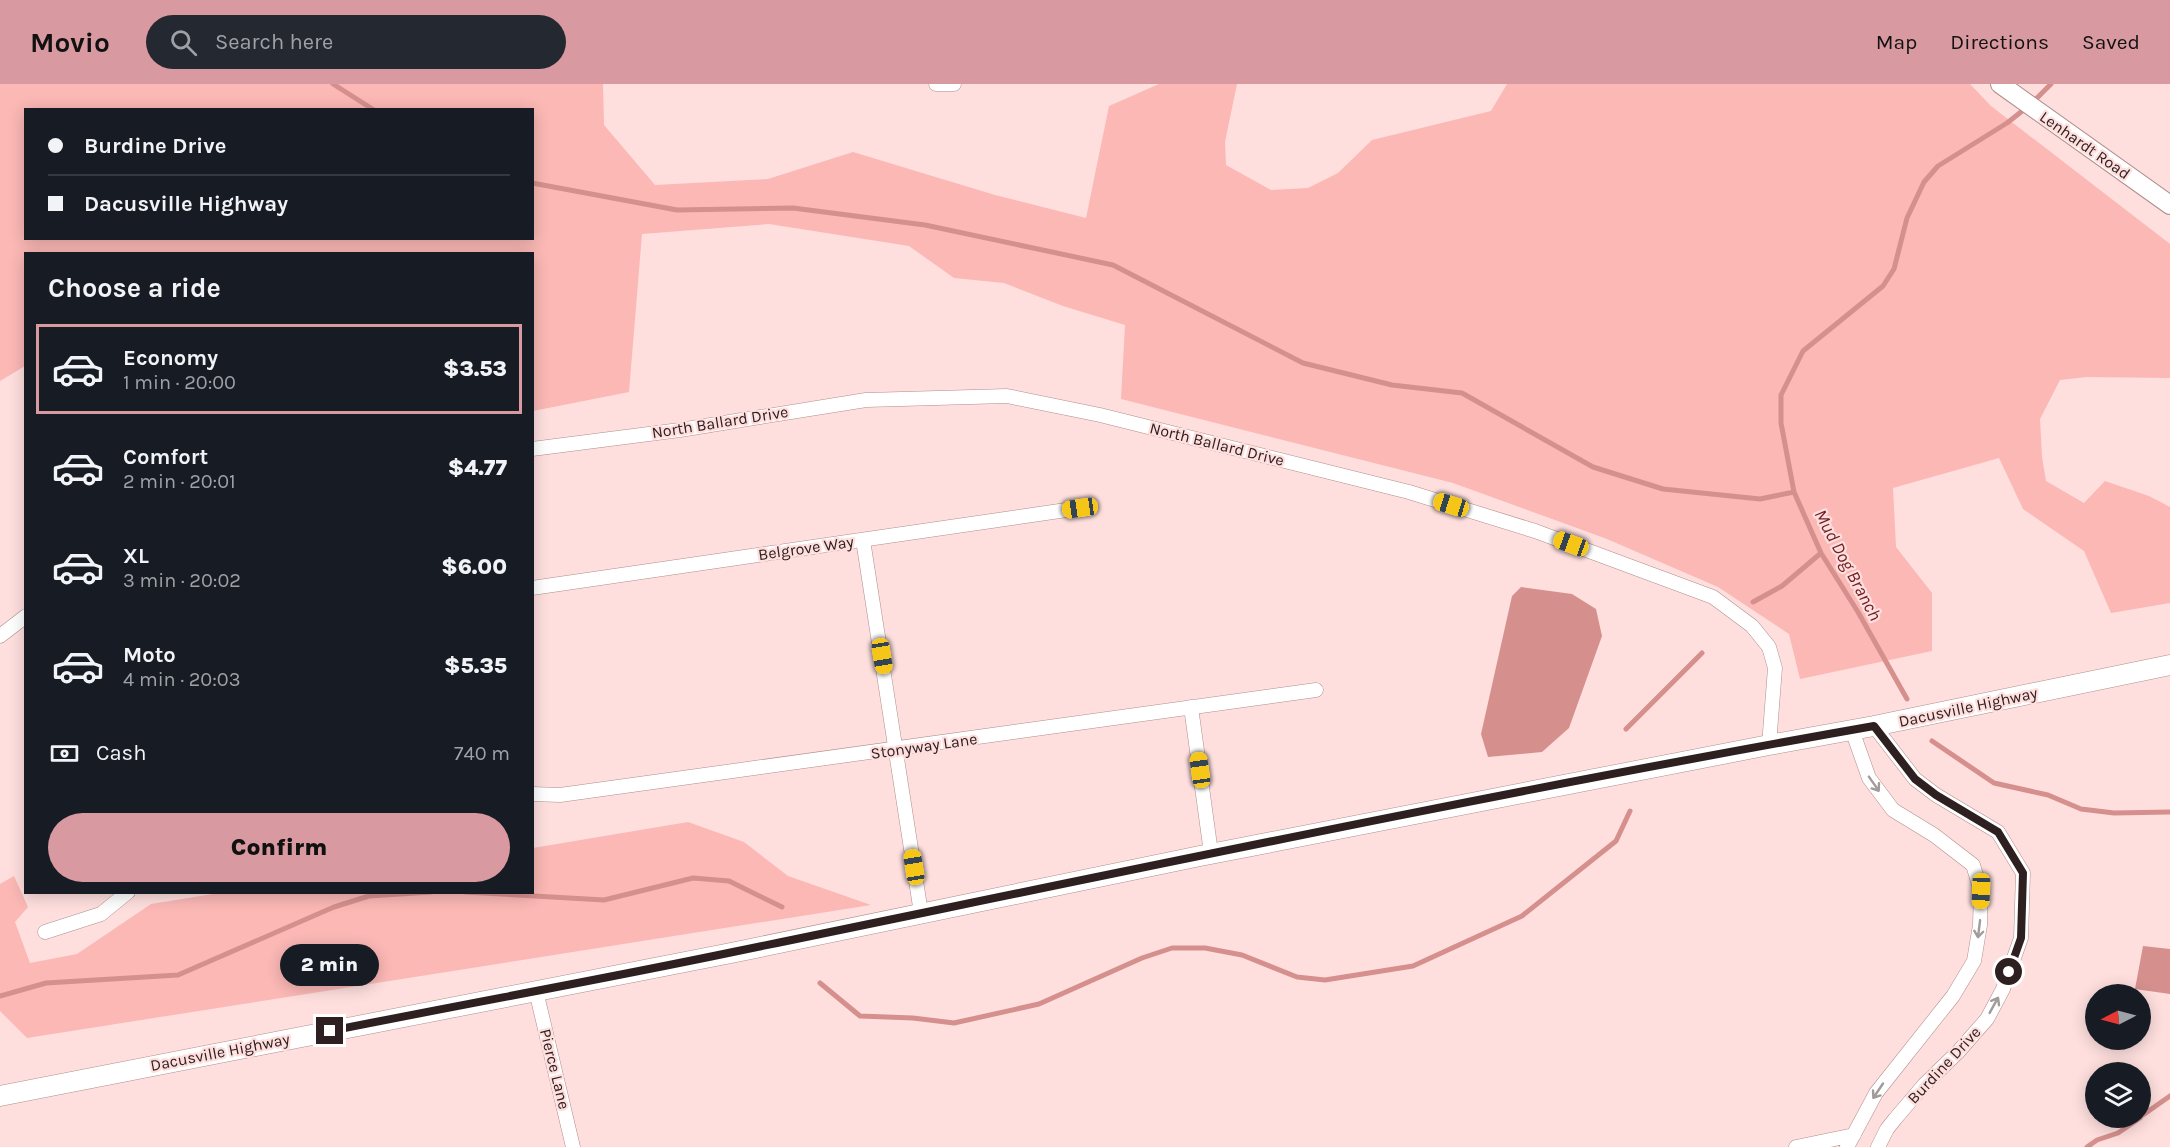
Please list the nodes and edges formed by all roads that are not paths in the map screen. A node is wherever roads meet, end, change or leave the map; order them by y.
1 (936, 84) edge
2 (954, 84) edge
3 (2003, 86) edge
4 (2170, 205) edge
5 (534, 448) edge
6 (1080, 508) dead end
7 (863, 540) junction
8 (534, 588) edge
9 (24, 618) edge
10 (0, 636) edge
11 (2170, 665) edge
12 (1316, 690) dead end
13 (1191, 707) junction
14 (1874, 726) junction
15 (1852, 730) junction
16 (1769, 745) junction
17 (896, 750) junction
18 (534, 794) edge
19 (1211, 854) junction
20 (126, 894) edge
21 (921, 913) junction
22 (45, 932) dead end
23 (536, 991) junction
24 (0, 1095) edge
25 (1851, 1141) edge
26 (573, 1147) edge
27 (1796, 1147) edge
28 (1878, 1147) edge

1 - 2 street
3 - 4 street, Lenhardt Road
5 - 16 street, North Ballard Drive
6 - 7 street, Belgrove Way
7 - 8 street, Belgrove Way
7 - 17 street
9 - 10 street
11 - 14 main road, Dacusville Highway
12 - 13 street, Stonyway Lane
13 - 17 street, Stonyway Lane
13 - 19 street
14 - 15 main road, Dacusville Highway
28 -> 14 street, Burdine Drive
15 - 16 main road, Dacusville Highway
15 -> 25 street, Burdine Drive
16 - 19 main road, Dacusville Highway
17 - 18 street, Stonyway Lane
17 - 21 street
19 - 21 main road, Dacusville Highway
20 - 22 street
21 - 23 main road, Dacusville Highway
23 - 24 main road, Dacusville Highway
23 - 26 street, Pierce Lane
25 - 27 street

